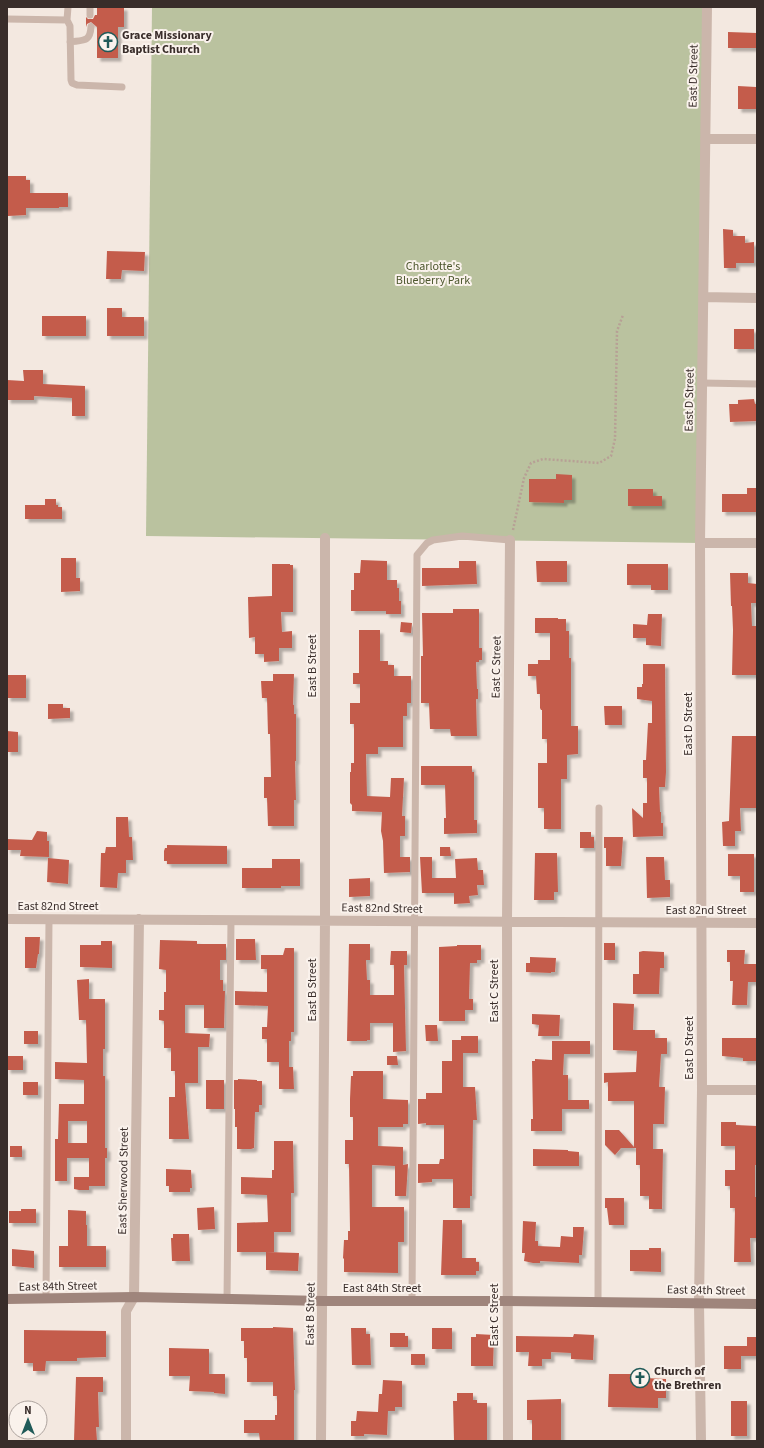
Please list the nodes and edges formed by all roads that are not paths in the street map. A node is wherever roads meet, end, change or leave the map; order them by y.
1 (68, 7) edge
2 (90, 7) edge
3 (707, 7) edge
4 (90, 15) dead end
5 (7, 19) edge
6 (67, 20) junction
7 (91, 27) dead end
8 (70, 42) junction
9 (122, 87) dead end
10 (705, 139) junction
11 (757, 139) edge
12 (703, 297) junction
13 (757, 298) edge
14 (702, 383) junction
15 (757, 384) edge
16 (325, 538) dead end
17 (510, 540) joint
18 (700, 543) junction
19 (757, 543) edge
20 (599, 808) dead end
21 (7, 919) edge
22 (49, 919) junction
23 (139, 919) junction
24 (231, 920) junction
25 (325, 920) junction
26 (414, 921) junction
27 (507, 922) junction
28 (600, 922) junction
29 (702, 922) junction
30 (757, 923) edge
31 (702, 1090) junction
32 (757, 1090) edge
33 (134, 1297) junction
34 (7, 1299) edge
35 (46, 1299) junction
36 (227, 1300) junction
37 (323, 1301) junction
38 (412, 1301) junction
39 (507, 1301) junction
40 (598, 1302) junction
41 (699, 1303) junction
42 (757, 1304) edge
43 (126, 1441) edge
44 (321, 1441) edge
45 (508, 1441) edge
46 (701, 1441) edge

1 - 6 lane
2 - 4 lane
3 - 10 street, East D Street
5 - 6 lane
6 - 8 lane
7 - 8 lane
8 - 9 lane
10 - 11 street
10 - 12 street, East D Street
12 - 13 street
12 - 14 street, East D Street
14 - 15 lane
14 - 18 street, East D Street
16 - 25 street, East B Street
17 - 26 lane
17 - 27 street, East C Street
18 - 19 street
18 - 29 street, East D Street
20 - 28 lane
21 - 22 street, East 82nd Street
22 - 23 street, East 82nd Street
22 - 35 lane
23 - 24 street, East 82nd Street
23 - 33 street, East Sherwood Street
24 - 25 street, East 82nd Street
24 - 36 lane
25 - 26 street, East 82nd Street
25 - 37 street, East B Street
26 - 27 street, East 82nd Street
26 - 38 lane
27 - 28 street, East 82nd Street
27 - 39 street, East C Street
28 - 29 street, East 82nd Street
28 - 40 lane
29 - 30 street, East 82nd Street
29 - 31 street, East D Street
31 - 32 street
31 - 41 street, East D Street
33 - 35 street, East 84th Street
33 - 36 street, East 84th Street
33 - 43 street, East Sherwood Street
34 - 35 street, East 84th Street
36 - 37 street, East 84th Street
37 - 38 street, East 84th Street
37 - 44 street, East B Street
38 - 39 street, East 84th Street
39 - 40 street, East 84th Street
39 - 45 street, East C Street
40 - 41 street, East 84th Street
41 - 42 street, East 84th Street
41 - 46 street, East D Street

